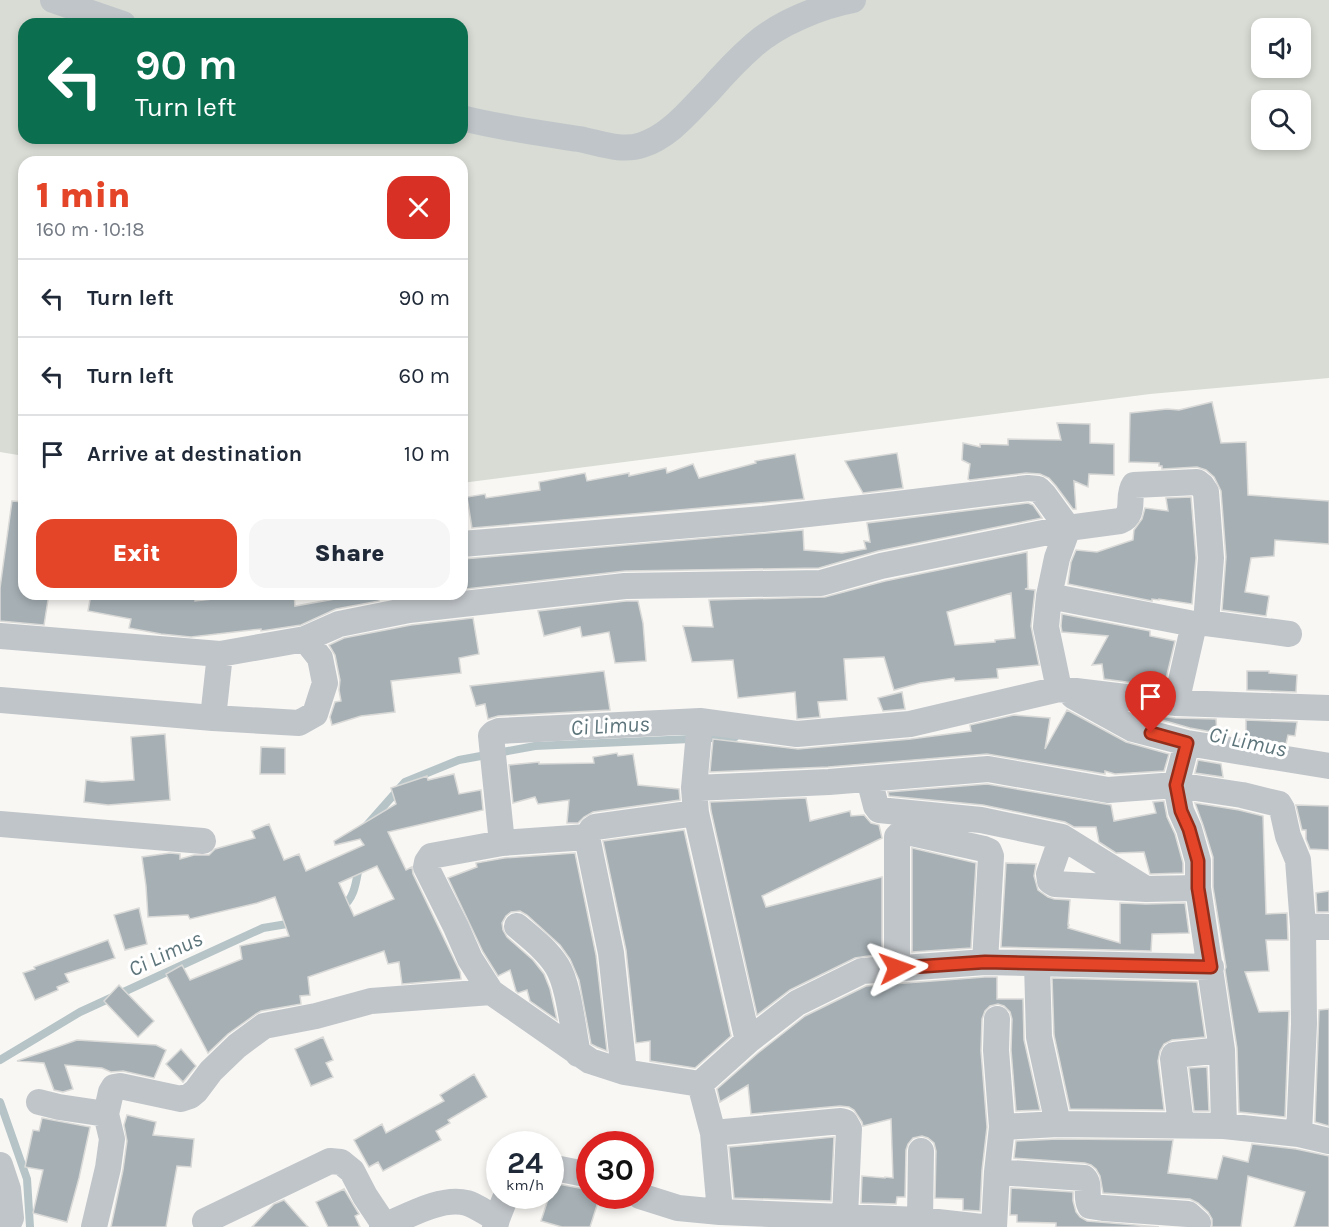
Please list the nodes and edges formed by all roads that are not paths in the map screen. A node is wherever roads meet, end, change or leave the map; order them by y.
1 (53, 0) edge
2 (853, 0) edge
3 (106, 18) edge
4 (468, 120) edge
5 (1068, 528) junction
6 (468, 544) edge
7 (1049, 596) junction
8 (468, 598) edge
9 (436, 600) edge
10 (409, 602) edge
11 (1200, 623) junction
12 (1289, 634) dead end
13 (0, 636) edge
14 (305, 639) junction
15 (220, 654) junction
16 (1059, 689) junction
17 (0, 700) edge
18 (1176, 703) junction
19 (1329, 708) edge
20 (213, 718) junction
21 (700, 722) junction
22 (1187, 743) junction
23 (1329, 766) edge
24 (868, 779) junction
25 (1176, 785) junction
26 (694, 788) junction
27 (696, 813) junction
28 (0, 824) edge
29 (588, 837) junction
30 (1062, 837) junction
31 (203, 841) dead end
32 (502, 843) junction
33 (1198, 888) junction
34 (1146, 889) junction
35 (518, 926) dead end
36 (1303, 927) junction
37 (1329, 927) edge
38 (985, 962) junction
39 (1037, 964) junction
40 (1211, 967) junction
41 (897, 968) junction
42 (491, 992) junction
43 (997, 1018) dead end
44 (748, 1041) junction
45 (1222, 1050) junction
46 (578, 1054) junction
47 (624, 1072) junction
48 (700, 1084) junction
49 (39, 1102) dead end
50 (106, 1114) junction
51 (1058, 1125) junction
52 (1181, 1125) junction
53 (1224, 1126) junction
54 (1002, 1127) junction
55 (713, 1133) junction
56 (1299, 1134) junction
57 (1329, 1141) edge
58 (921, 1151) dead end
59 (0, 1165) edge
60 (997, 1172) junction
61 (4, 1190) edge
62 (654, 1200) edge
63 (720, 1212) junction
64 (499, 1214) edge
65 (845, 1216) junction
66 (205, 1221) dead end
67 (905, 1222) edge
68 (1198, 1223) dead end
69 (383, 1226) edge
70 (7, 1227) edge
71 (94, 1227) edge
72 (982, 1227) edge
73 (994, 1227) edge

1 - 3 street
2 - 4 street
5 - 6 street
5 - 7 street
5 - 8 street
5 - 11 street
7 - 11 street
7 - 16 street
9 - 10 street
10 - 14 street
11 - 12 street
11 - 18 street
13 - 15 street
14 - 15 street
14 - 20 street
15 - 20 street
16 - 18 street
16 - 21 street
16 - 22 street
17 - 20 street
18 - 19 street
21 - 26 street
21 - 32 street
22 - 23 street
22 - 25 street
24 - 25 street
24 - 26 street
24 - 30 street
25 - 33 street
25 - 36 street
26 - 27 street
27 - 29 street
27 - 44 street
28 - 31 street
29 - 32 street
29 - 47 street
30 - 34 street
30 - 34 street
32 - 42 street
33 - 34 street
33 - 40 street
35 - 46 street
36 - 37 street
36 - 56 street
38 - 39 street
38 - 41 street
38 - 41 street
39 - 40 street
39 - 51 street
40 - 45 street
41 - 44 street
42 - 46 street
42 - 50 street
43 - 54 street
44 - 48 street
45 - 52 street
45 - 53 street
46 - 47 street
47 - 48 street
48 - 55 street
49 - 50 street
50 - 71 street
51 - 52 street
51 - 54 street
52 - 53 street
53 - 56 street
54 - 60 street
55 - 63 street
55 - 65 street
56 - 57 street
58 - 67 street
59 - 61 street
60 - 68 street
60 - 73 street
61 - 70 street
62 - 63 street
63 - 65 street
64 - 69 street
65 - 67 street
66 - 69 street
67 - 72 street

